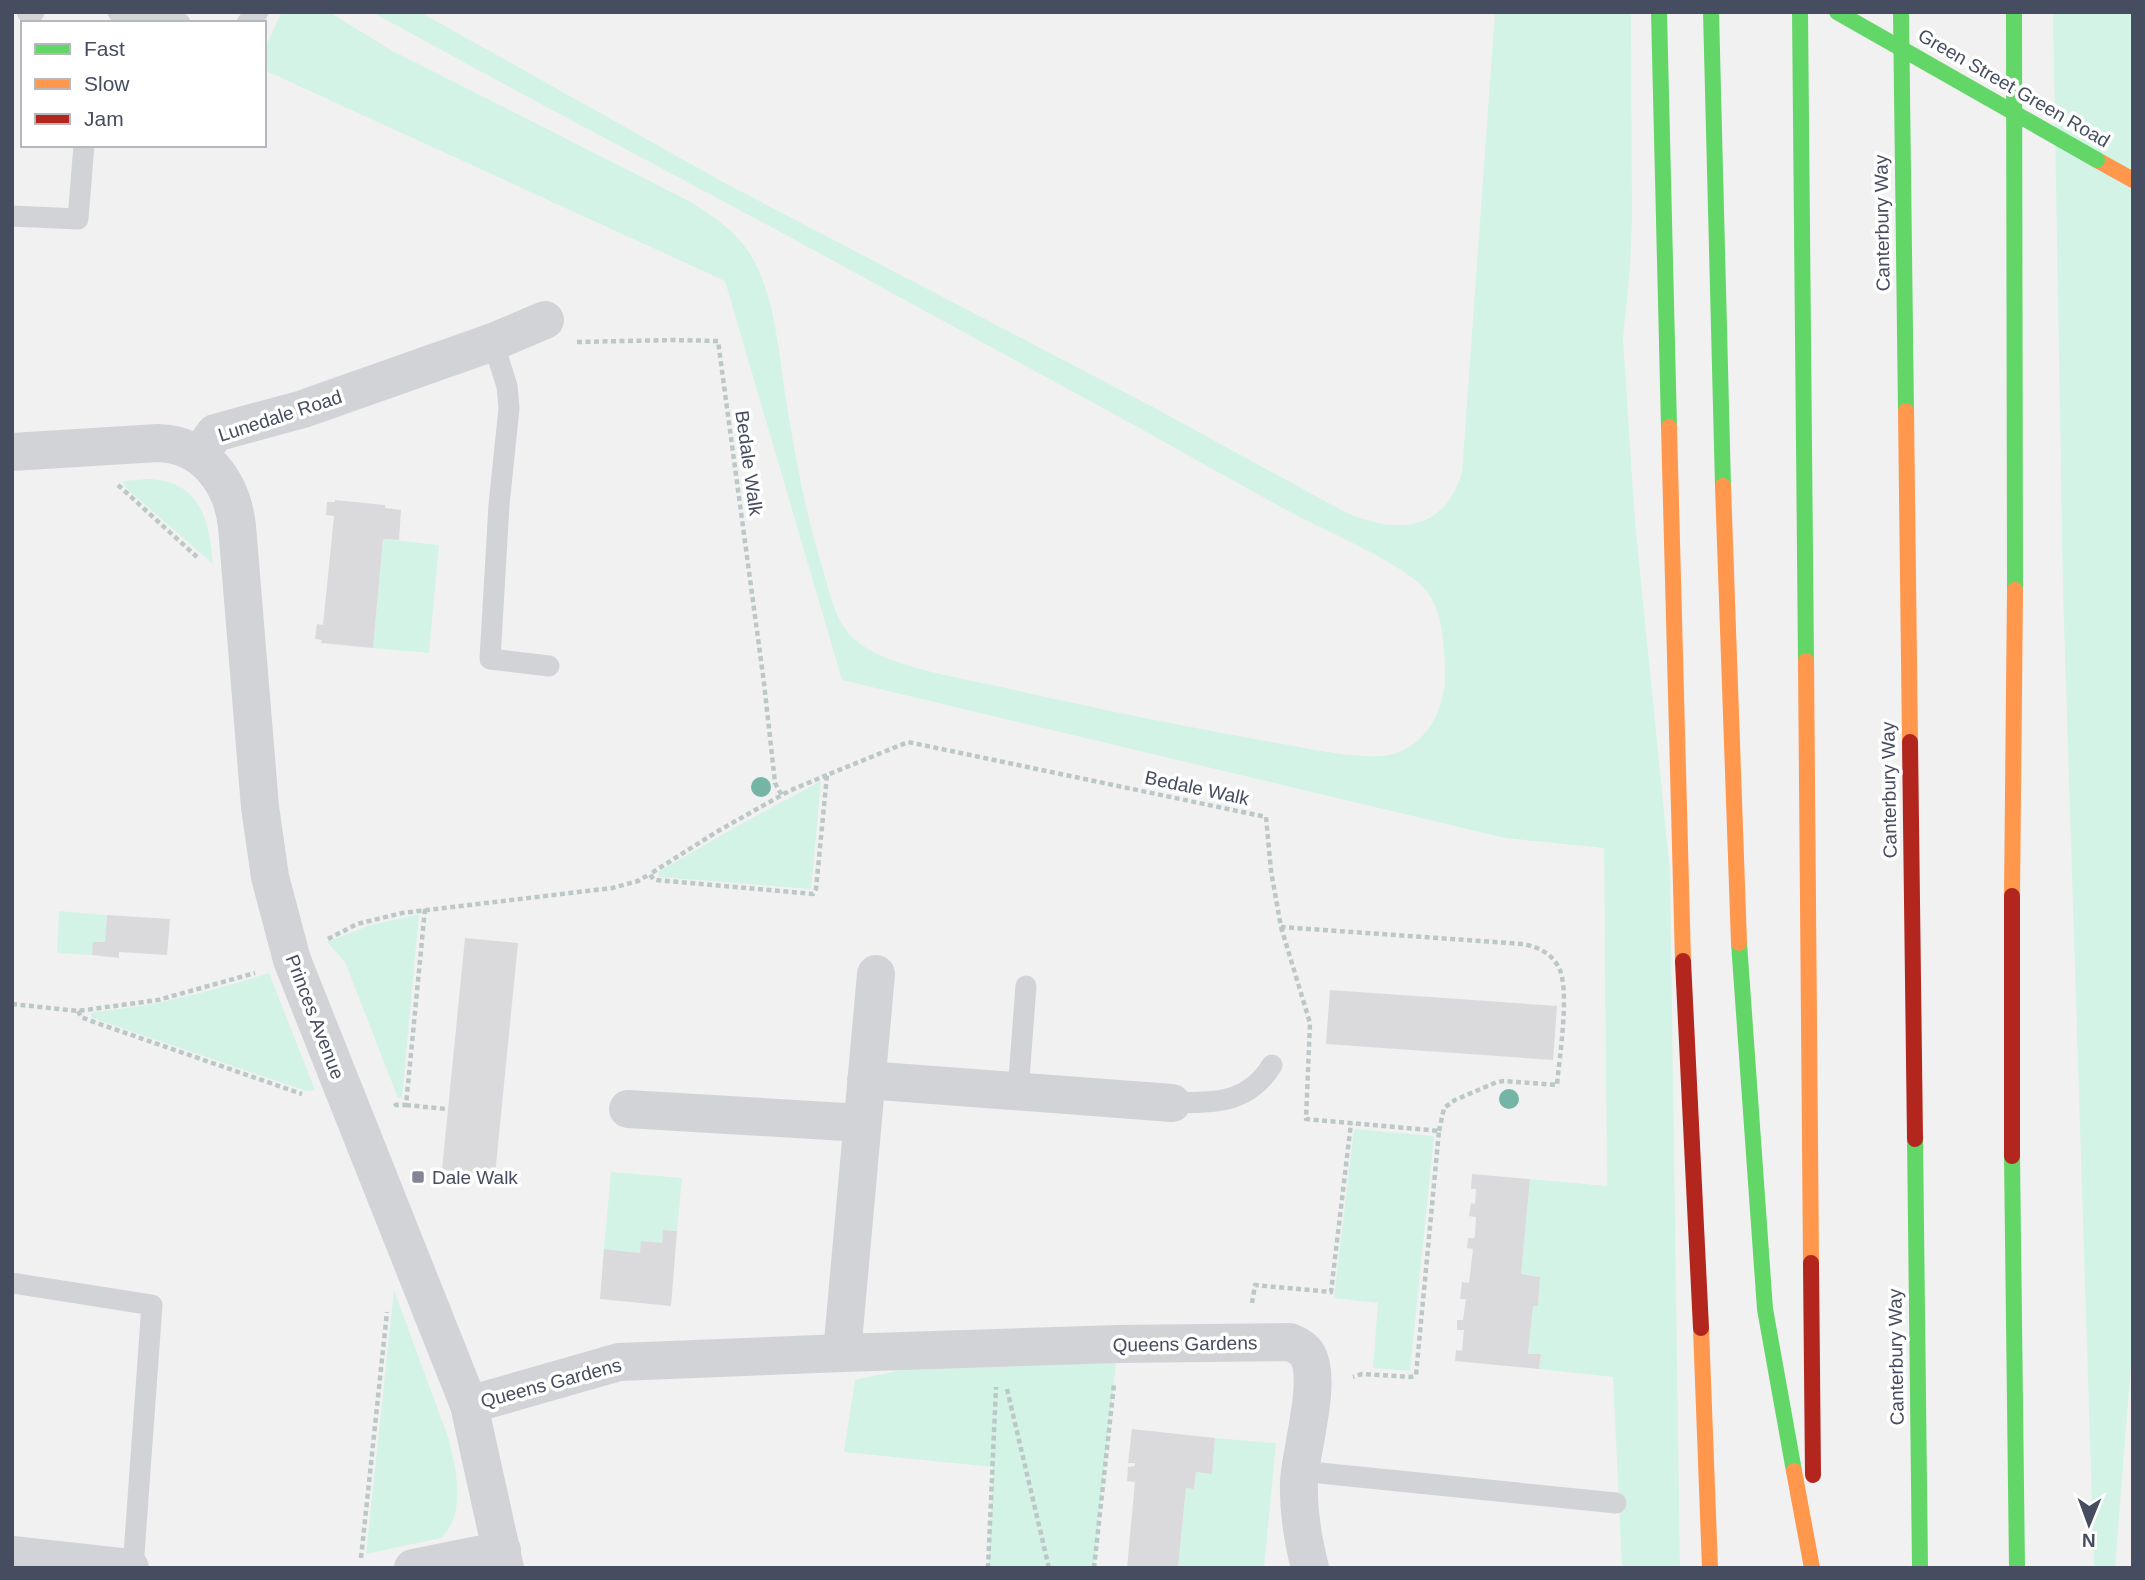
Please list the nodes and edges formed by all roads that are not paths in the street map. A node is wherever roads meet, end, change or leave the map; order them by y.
1 (27, 12) edge
2 (34, 12) edge
3 (118, 12) edge
4 (1659, 12) edge
5 (1711, 12) edge
6 (1800, 12) edge
7 (1838, 12) edge
8 (1900, 12) edge
9 (2014, 12) edge
10 (169, 21) edge
11 (85, 147) edge
12 (2133, 180) edge
13 (12, 216) edge
14 (556, 331) road end
15 (493, 342) junction
16 (12, 452) edge
17 (199, 454) junction
18 (549, 666) dead end
19 (876, 974) dead end
20 (1026, 986) dead end
21 (1272, 1065) dead end
22 (866, 1080) junction
23 (1018, 1091) junction
24 (1172, 1103) joint
25 (628, 1109) dead end
26 (862, 1123) junction
27 (12, 1283) edge
28 (842, 1353) junction
29 (469, 1405) junction
30 (1300, 1471) junction
31 (1616, 1503) dead end
32 (12, 1555) edge
33 (503, 1559) edge
34 (132, 1568) edge
35 (413, 1568) edge
36 (1310, 1568) edge
37 (1710, 1568) edge
38 (1813, 1568) edge
39 (1920, 1568) edge
40 (2017, 1568) edge

1 - 2 lane
3 - 10 lane
4 - 37 main road
5 - 38 main road
6 - 38 main road
7 - 12 main road, Green Street Green Road, bridge
8 - 39 main road, Canterbury Way
9 - 40 main road
11 - 13 lane
14 - 15 street, Lunedale Road
15 - 17 street, Lunedale Road
15 - 18 lane
16 - 17 street, Lunedale Road
17 - 29 street, Princes Avenue
19 - 22 street
20 - 23 lane
21 - 24 lane
22 - 23 street
22 - 26 street
23 - 24 street
25 - 26 street
26 - 28 street
27 - 34 lane
28 - 29 street, Queens Gardens
28 - 30 street, Queens Gardens
29 - 33 street, Princes Avenue
30 - 31 lane
30 - 36 street, Queens Gardens
32 - 34 street
33 - 35 street

